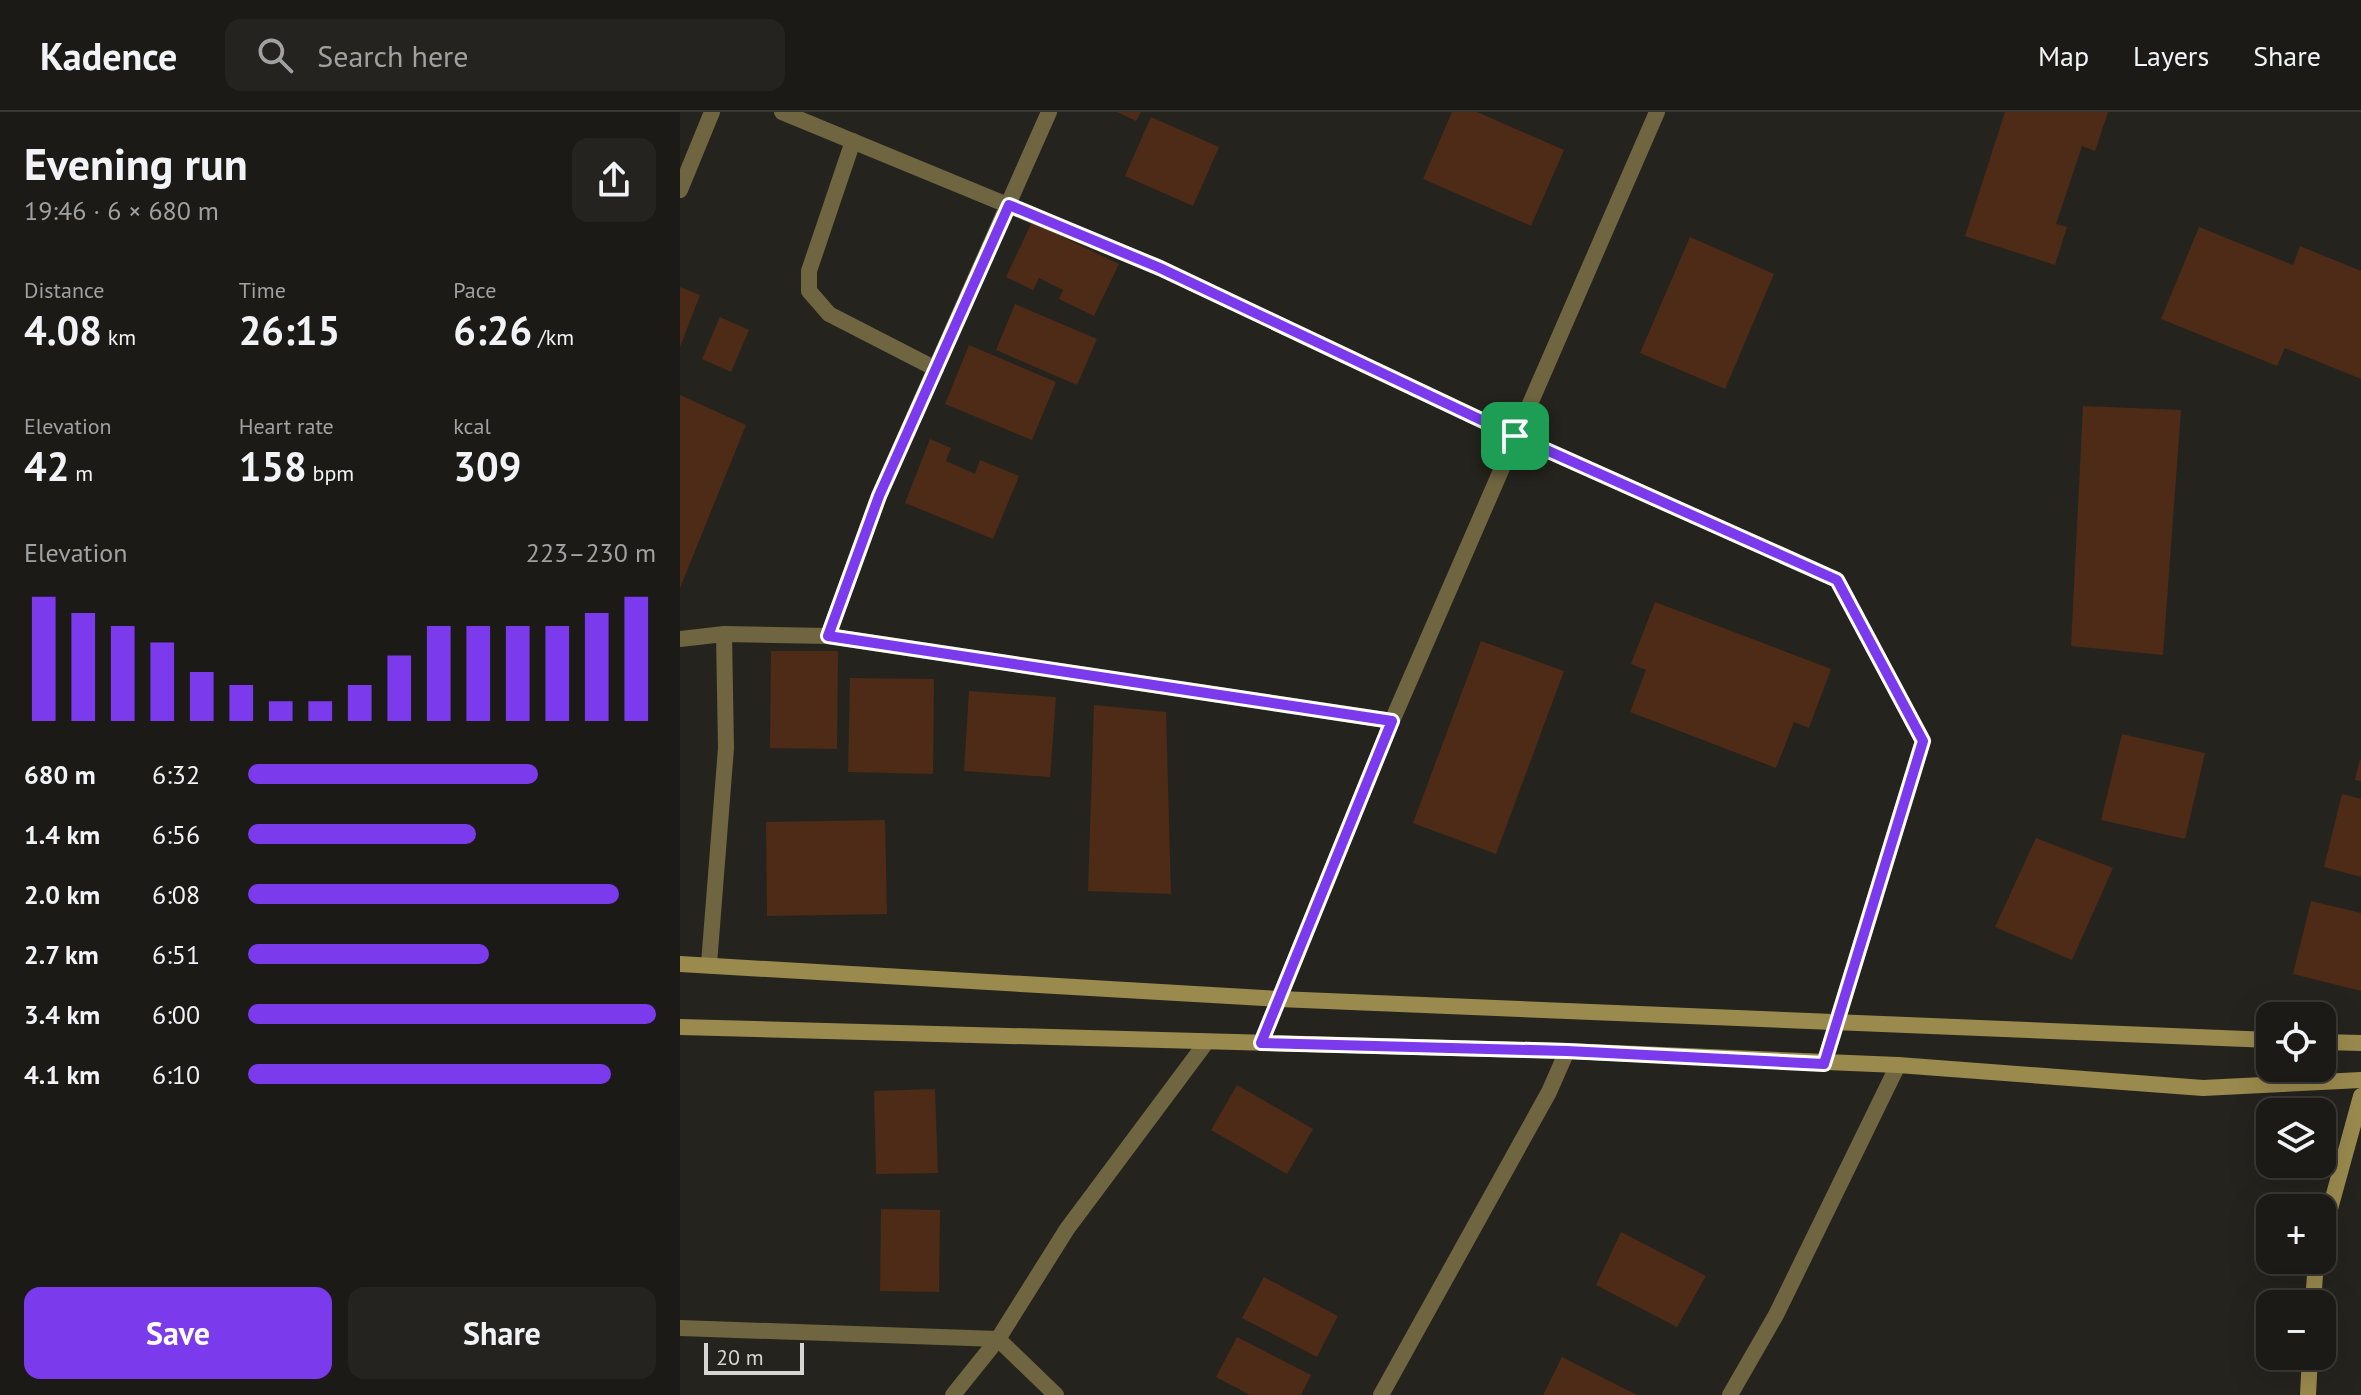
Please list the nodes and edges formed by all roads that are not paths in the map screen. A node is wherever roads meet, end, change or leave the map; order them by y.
1 (712, 112) edge
2 (782, 112) edge
3 (1049, 112) edge
4 (1651, 114) edge
5 (853, 141) junction
6 (680, 190) edge
7 (1009, 205) junction
8 (936, 369) junction
9 (1515, 436) junction
10 (724, 634) junction
11 (828, 636) junction
12 (680, 639) edge
13 (1392, 721) junction
14 (680, 964) edge
15 (709, 964) junction
16 (1279, 999) junction
17 (1836, 1022) junction
18 (680, 1027) edge
19 (2256, 1039) edge
20 (2336, 1042) edge
21 (1261, 1043) junction
22 (2361, 1043) edge
23 (1205, 1044) junction
24 (1567, 1051) junction
25 (1824, 1064) junction
26 (1898, 1065) junction
27 (2361, 1080) edge
28 (2361, 1096) edge
29 (2334, 1194) edge
30 (680, 1328) edge
31 (998, 1339) junction
32 (2309, 1370) edge
33 (953, 1395) edge
34 (1056, 1395) edge
35 (1381, 1395) edge
36 (1730, 1395) edge
37 (2308, 1395) edge

1 - 6 street
2 - 5 street
3 - 7 street
4 - 9 street
5 - 7 street
5 - 8 street
7 - 8 street
7 - 9 street
8 - 11 street
9 - 13 street
9 - 17 street
10 - 11 street
10 - 12 street
10 - 15 street
11 - 13 street
13 - 16 street
14 - 15 street
15 - 16 street
16 - 17 street
16 - 21 street
17 - 19 street
17 - 25 street
18 - 23 street
20 - 22 street
21 - 23 street
21 - 24 street
23 - 31 street
24 - 25 street
24 - 35 street
25 - 26 street
26 - 27 street
26 - 36 street
28 - 29 street
30 - 31 street
31 - 33 street
31 - 34 street
32 - 37 street

